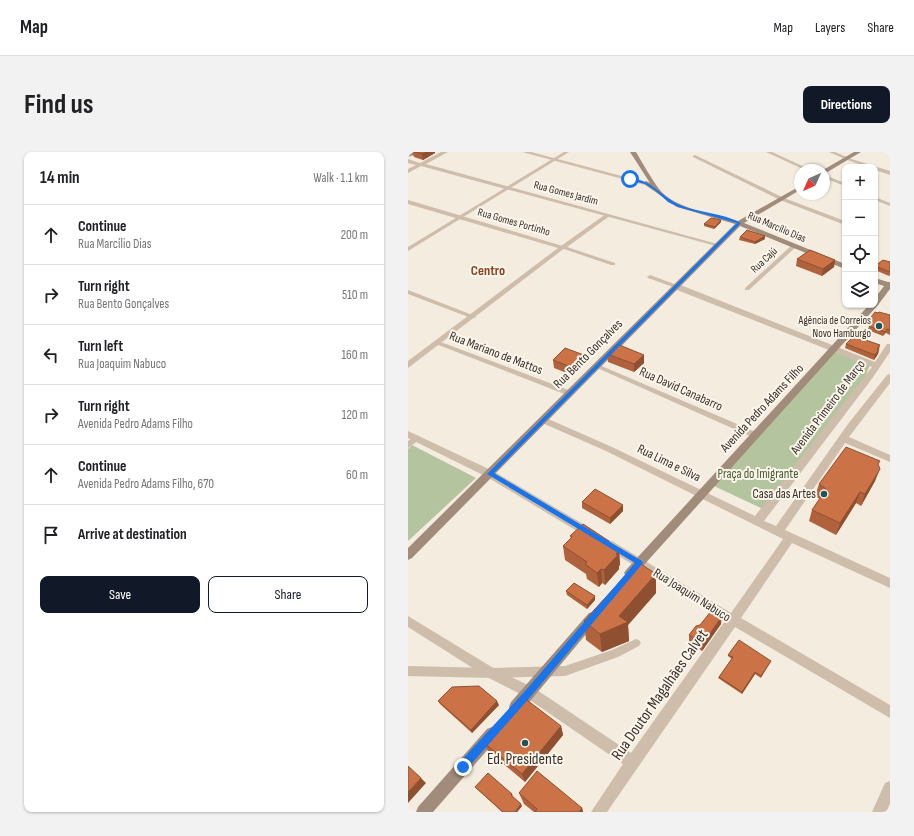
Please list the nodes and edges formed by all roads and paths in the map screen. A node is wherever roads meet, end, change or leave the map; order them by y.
1 (419, 152) edge
2 (445, 152) edge
3 (525, 152) edge
4 (567, 152) edge
5 (633, 152) edge
6 (768, 152) edge
7 (830, 152) edge
8 (858, 152) edge
9 (408, 155) edge
10 (695, 156) dead end
11 (847, 158) junction
12 (555, 159) junction
13 (408, 161) edge
14 (795, 164) edge
15 (864, 164) edge
16 (421, 165) junction
17 (830, 168) edge
18 (878, 169) edge
19 (408, 171) edge
20 (890, 173) edge
21 (830, 179) edge
22 (647, 181) junction
23 (842, 184) edge
24 (509, 188) junction
25 (794, 192) edge
26 (782, 199) junction
27 (878, 199) edge
28 (408, 202) edge
29 (890, 205) edge
30 (608, 215) junction
31 (460, 217) junction
32 (842, 222) edge
33 (739, 223) junction
34 (718, 245) junction
35 (794, 246) junction
36 (563, 248) junction
37 (408, 250) edge
38 (613, 264) dead end
39 (842, 266) edge
40 (650, 277) dead end
41 (878, 281) edge
42 (890, 285) edge
43 (676, 286) junction
44 (747, 289) dead end
45 (408, 292) edge
46 (878, 299) edge
47 (871, 308) edge
48 (473, 317) junction
49 (438, 343) junction
50 (890, 346) edge
51 (834, 350) junction
52 (410, 362) edge
53 (875, 365) junction
54 (597, 366) junction
55 (890, 377) edge
56 (569, 393) junction
57 (543, 420) junction
58 (755, 435) junction
59 (412, 436) edge
60 (844, 438) junction
61 (408, 445) edge
62 (890, 459) edge
63 (490, 474) junction
64 (700, 494) junction
65 (757, 522) junction
66 (784, 534) junction
67 (408, 555) edge
68 (640, 563) junction
69 (623, 583) edge
70 (890, 584) edge
71 (602, 607) edge
72 (733, 620) junction
73 (408, 621) edge
74 (636, 643) dead end
75 (408, 671) edge
76 (545, 672) junction
77 (491, 673) junction
78 (529, 692) junction
79 (890, 712) edge
80 (633, 763) junction
81 (890, 788) edge
82 (423, 812) edge
83 (598, 812) edge
84 (879, 812) edge

1 - 9 main road
2 - 16 street
3 - 12 street
4 - 12 street
5 - 22 main road, Rua Marcílio Dias
6 - 14 street
7 - 11 street
8 - 11 main road
10 - 26 street
11 - 15 street
11 - 17 main road
12 - 22 street
12 - 24 street
13 - 16 street, Rua Gomes Jardim
16 - 19 street
16 - 24 street, Rua Gomes Jardim
18 - 20 street
21 - 23 street
22 - 33 main road, Rua Marcílio Dias
24 - 30 street, Rua Gomes Jardim
24 - 31 street
25 - 26 main road, Rua Bento Gonçalves
26 - 32 street
26 - 33 main road, Rua Bento Gonçalves
27 - 29 street
28 - 31 street, Rua Gomes Portinho
30 - 34 street, Rua Gomes Jardim
30 - 36 street
31 - 36 street, Rua Gomes Portinho
31 - 37 street
33 - 34 main road, Rua Bento Gonçalves
33 - 35 main road, Rua Marcílio Dias
34 - 43 main road, Rua Bento Gonçalves
35 - 39 main road, Rua Marcílio Dias
35 - 44 street, Rua Cajú
36 - 38 street, Rua Gomes Portinho
36 - 48 street
40 - 43 street
41 - 42 main road
42 - 46 main road, Avenida Pedro Adams Filho
43 - 51 street
43 - 54 main road, Rua Bento Gonçalves
45 - 48 street
47 - 51 main road, Avenida Pedro Adams Filho
48 - 49 street
49 - 52 street
49 - 56 street, Rua Mariano de Mattos
50 - 53 street, Avenida Primeiro de Março
51 - 53 street
51 - 58 main road, Avenida Pedro Adams Filho
53 - 65 street, Avenida Primeiro de Março
54 - 56 main road, Rua Bento Gonçalves
54 - 58 street, Rua David Canabarro
55 - 60 street
56 - 57 main road, Rua Bento Gonçalves
57 - 63 main road, Rua Bento Gonçalves
57 - 64 street, Rua Lima e Silva
58 - 64 main road, Avenida Pedro Adams Filho
59 - 61 street
59 - 63 street, Rua Joaquim Nabuco
60 - 62 street
60 - 66 street
63 - 67 main road, Rua Bento Gonçalves
63 - 68 street, Rua Joaquim Nabuco
64 - 65 street, Rua Lima e Silva
64 - 68 main road, Avenida Pedro Adams Filho
65 - 66 street, Rua Lima e Silva
66 - 70 street, Rua Lima e Silva
66 - 72 street, Rua Doutor Magalhães Calvet
68 - 69 main road, Avenida Pedro Adams Filho
68 - 72 street, Rua Joaquim Nabuco
71 - 76 main road
72 - 79 street, Rua Joaquim Nabuco
72 - 80 street, Rua Doutor Magalhães Calvet
73 - 77 street
74 - 76 street
75 - 77 street
76 - 77 street
76 - 78 main road
77 - 78 street
78 - 80 street
78 - 82 main road
80 - 83 street, Rua Doutor Magalhães Calvet
81 - 84 street

